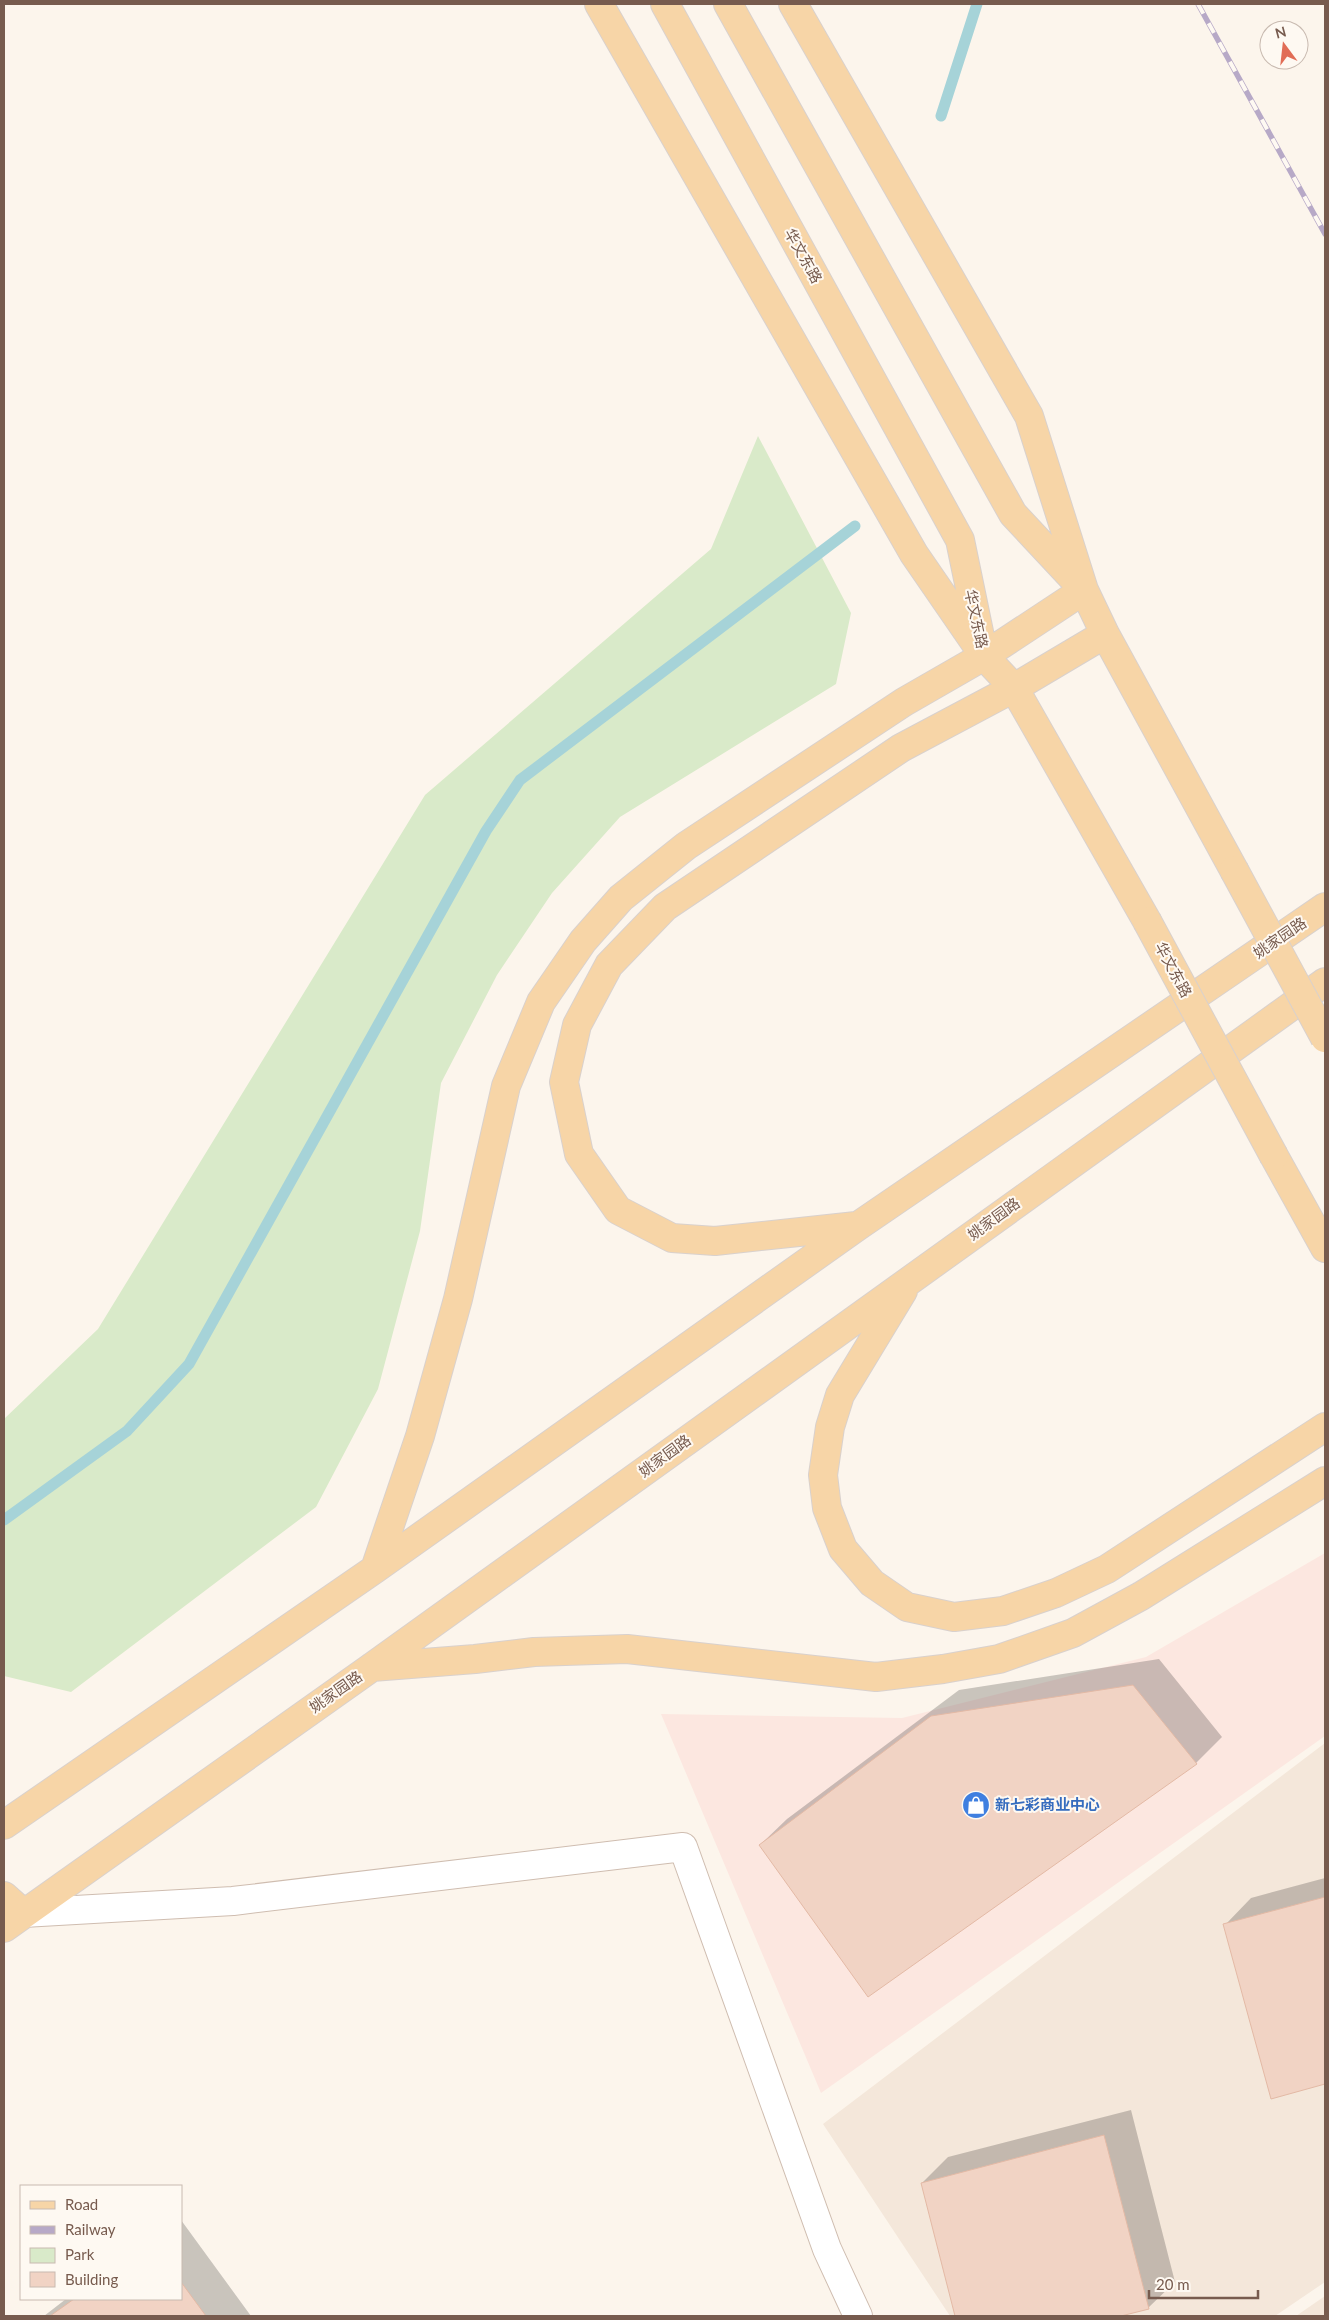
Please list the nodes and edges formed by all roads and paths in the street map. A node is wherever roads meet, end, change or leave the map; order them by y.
1 (599, 4) edge
2 (665, 4) edge
3 (728, 4) edge
4 (793, 4) edge
5 (1084, 590) junction
6 (1105, 634) junction
7 (984, 656) junction
8 (1014, 688) junction
9 (1325, 907) edge
10 (1325, 982) edge
11 (1325, 1038) edge
12 (858, 1226) junction
13 (1325, 1248) edge
14 (908, 1281) junction
15 (1325, 1428) edge
16 (1325, 1481) edge
17 (375, 1569) junction
18 (372, 1667) junction
19 (4, 1825) edge
20 (9, 1912) edge
21 (858, 2316) edge

1 - 7 main road
2 - 7 main road, 华文东路
3 - 5 main road
4 - 5 main road
5 - 6 main road
5 - 7 main road
6 - 8 main road
6 - 11 main road, bridge
7 - 8 main road, 华文东路
7 - 17 main road
8 - 12 main road
8 - 13 main road, 华文东路, bridge
9 - 12 main road, 姚家园路
10 - 14 main road, 姚家园路
12 - 17 main road, 姚家园路
14 - 15 main road
14 - 18 main road, 姚家园路
16 - 18 main road
17 - 19 main road, 姚家园路
18 - 20 main road, 姚家园路
20 - 21 lane

